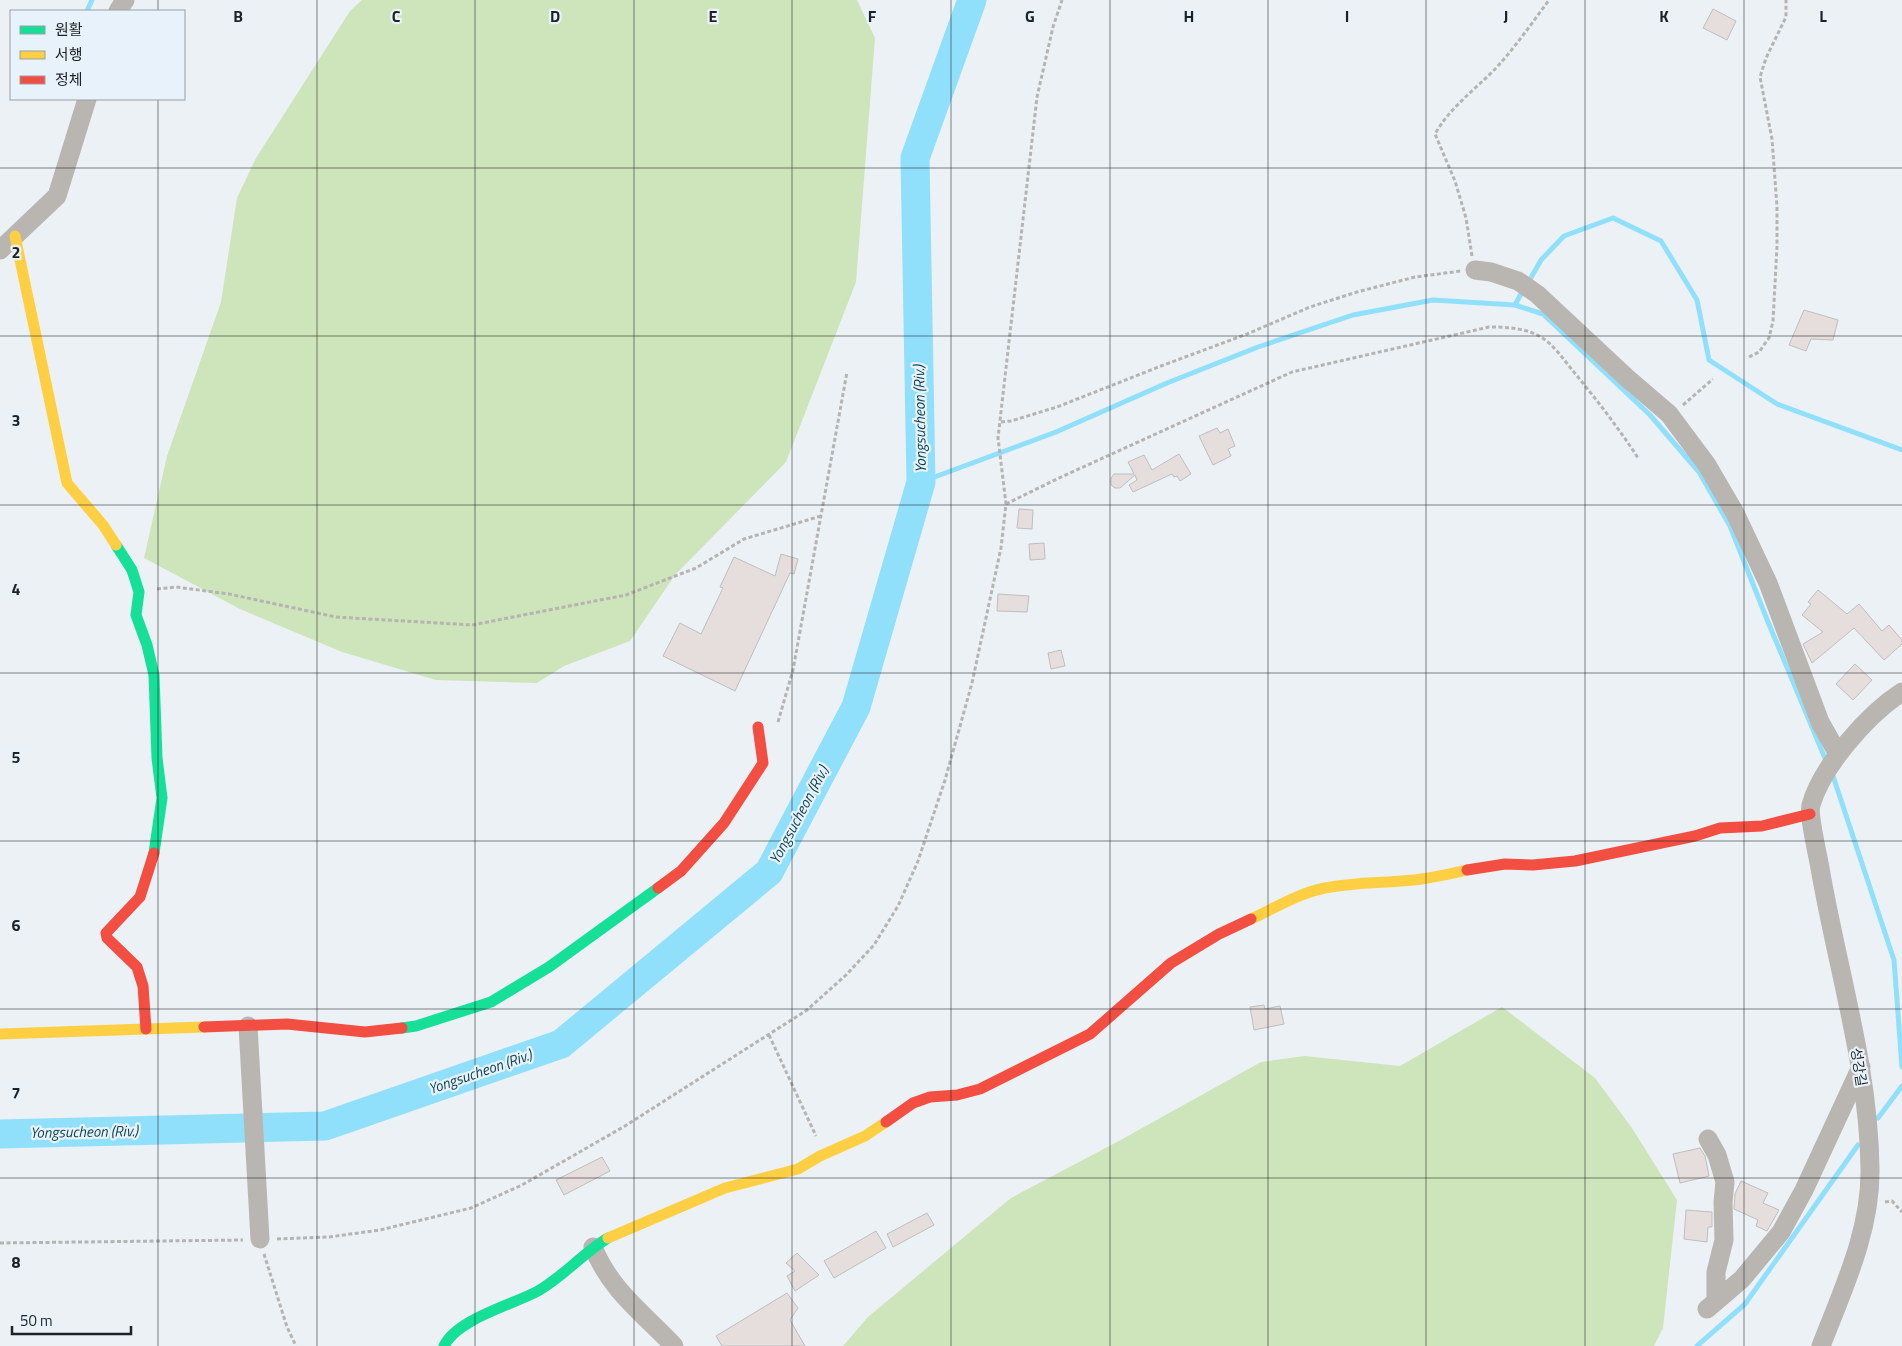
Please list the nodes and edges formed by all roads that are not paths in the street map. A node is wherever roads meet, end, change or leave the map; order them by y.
1 (87, 100) edge
2 (15, 236) junction
3 (0, 250) edge
4 (1475, 270) road end
5 (1902, 692) edge
6 (758, 728) dead end
7 (1837, 755) junction
8 (1810, 814) junction
9 (248, 1026) junction
10 (146, 1029) junction
11 (0, 1034) edge
12 (1861, 1066) junction
13 (1708, 1139) dead end
14 (260, 1239) road end
15 (593, 1247) junction
16 (444, 1346) edge
17 (674, 1346) edge
18 (1822, 1346) edge

1 - 2 street
2 - 3 street
2 - 10 street
4 - 7 street
5 - 7 street
6 - 9 street
7 - 8 street
8 - 12 street, 성강길
8 - 15 street
9 - 10 street
9 - 14 street
10 - 11 street
12 - 13 street
12 - 18 street, 성강길
15 - 16 street
15 - 17 street

